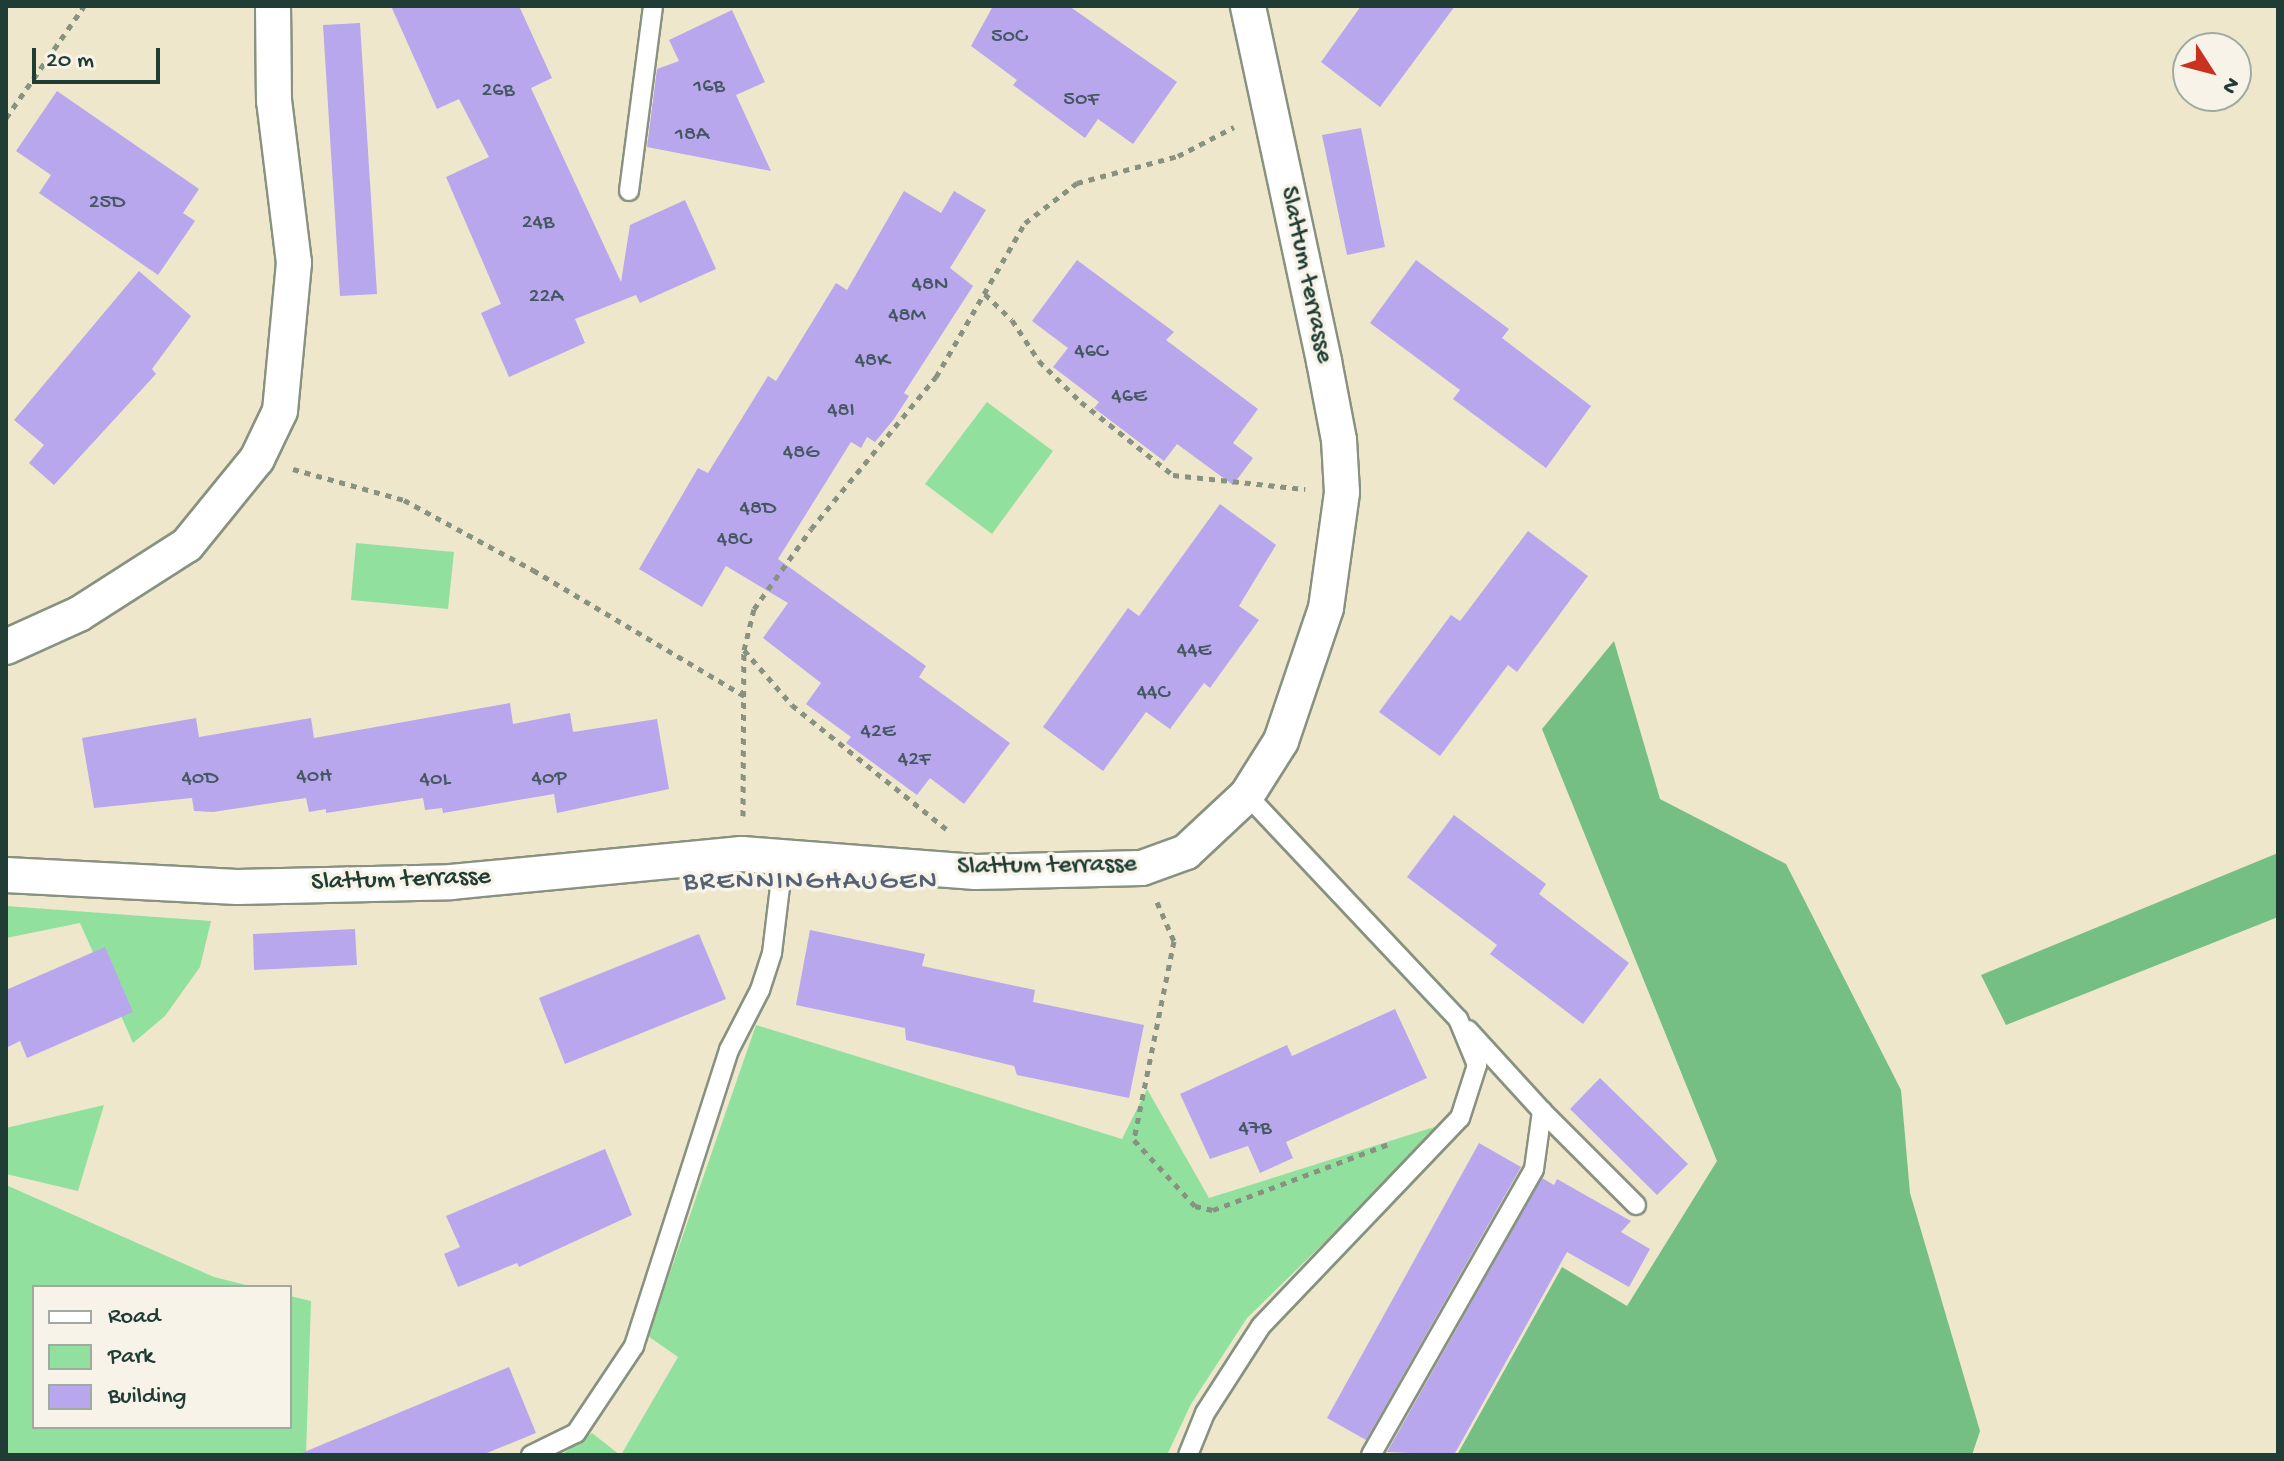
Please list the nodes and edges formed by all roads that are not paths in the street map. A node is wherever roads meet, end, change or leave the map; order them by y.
1 (273, 6) edge
2 (653, 6) edge
3 (1248, 6) edge
4 (629, 191) dead end
5 (6, 647) edge
6 (1247, 795) junction
7 (784, 854) junction
8 (6, 875) edge
9 (1458, 1019) junction
10 (1542, 1111) junction
11 (1636, 1205) dead end
12 (531, 1455) edge
13 (1188, 1455) edge
14 (1371, 1455) edge

1 - 5 street
2 - 4 lane
3 - 6 street, Slattum terrasse
6 - 7 street, Slattum terrasse
6 - 9 lane
7 - 8 street, Slattum terrasse
7 - 12 lane
9 - 10 lane
9 - 13 lane
10 - 11 lane
10 - 14 lane

